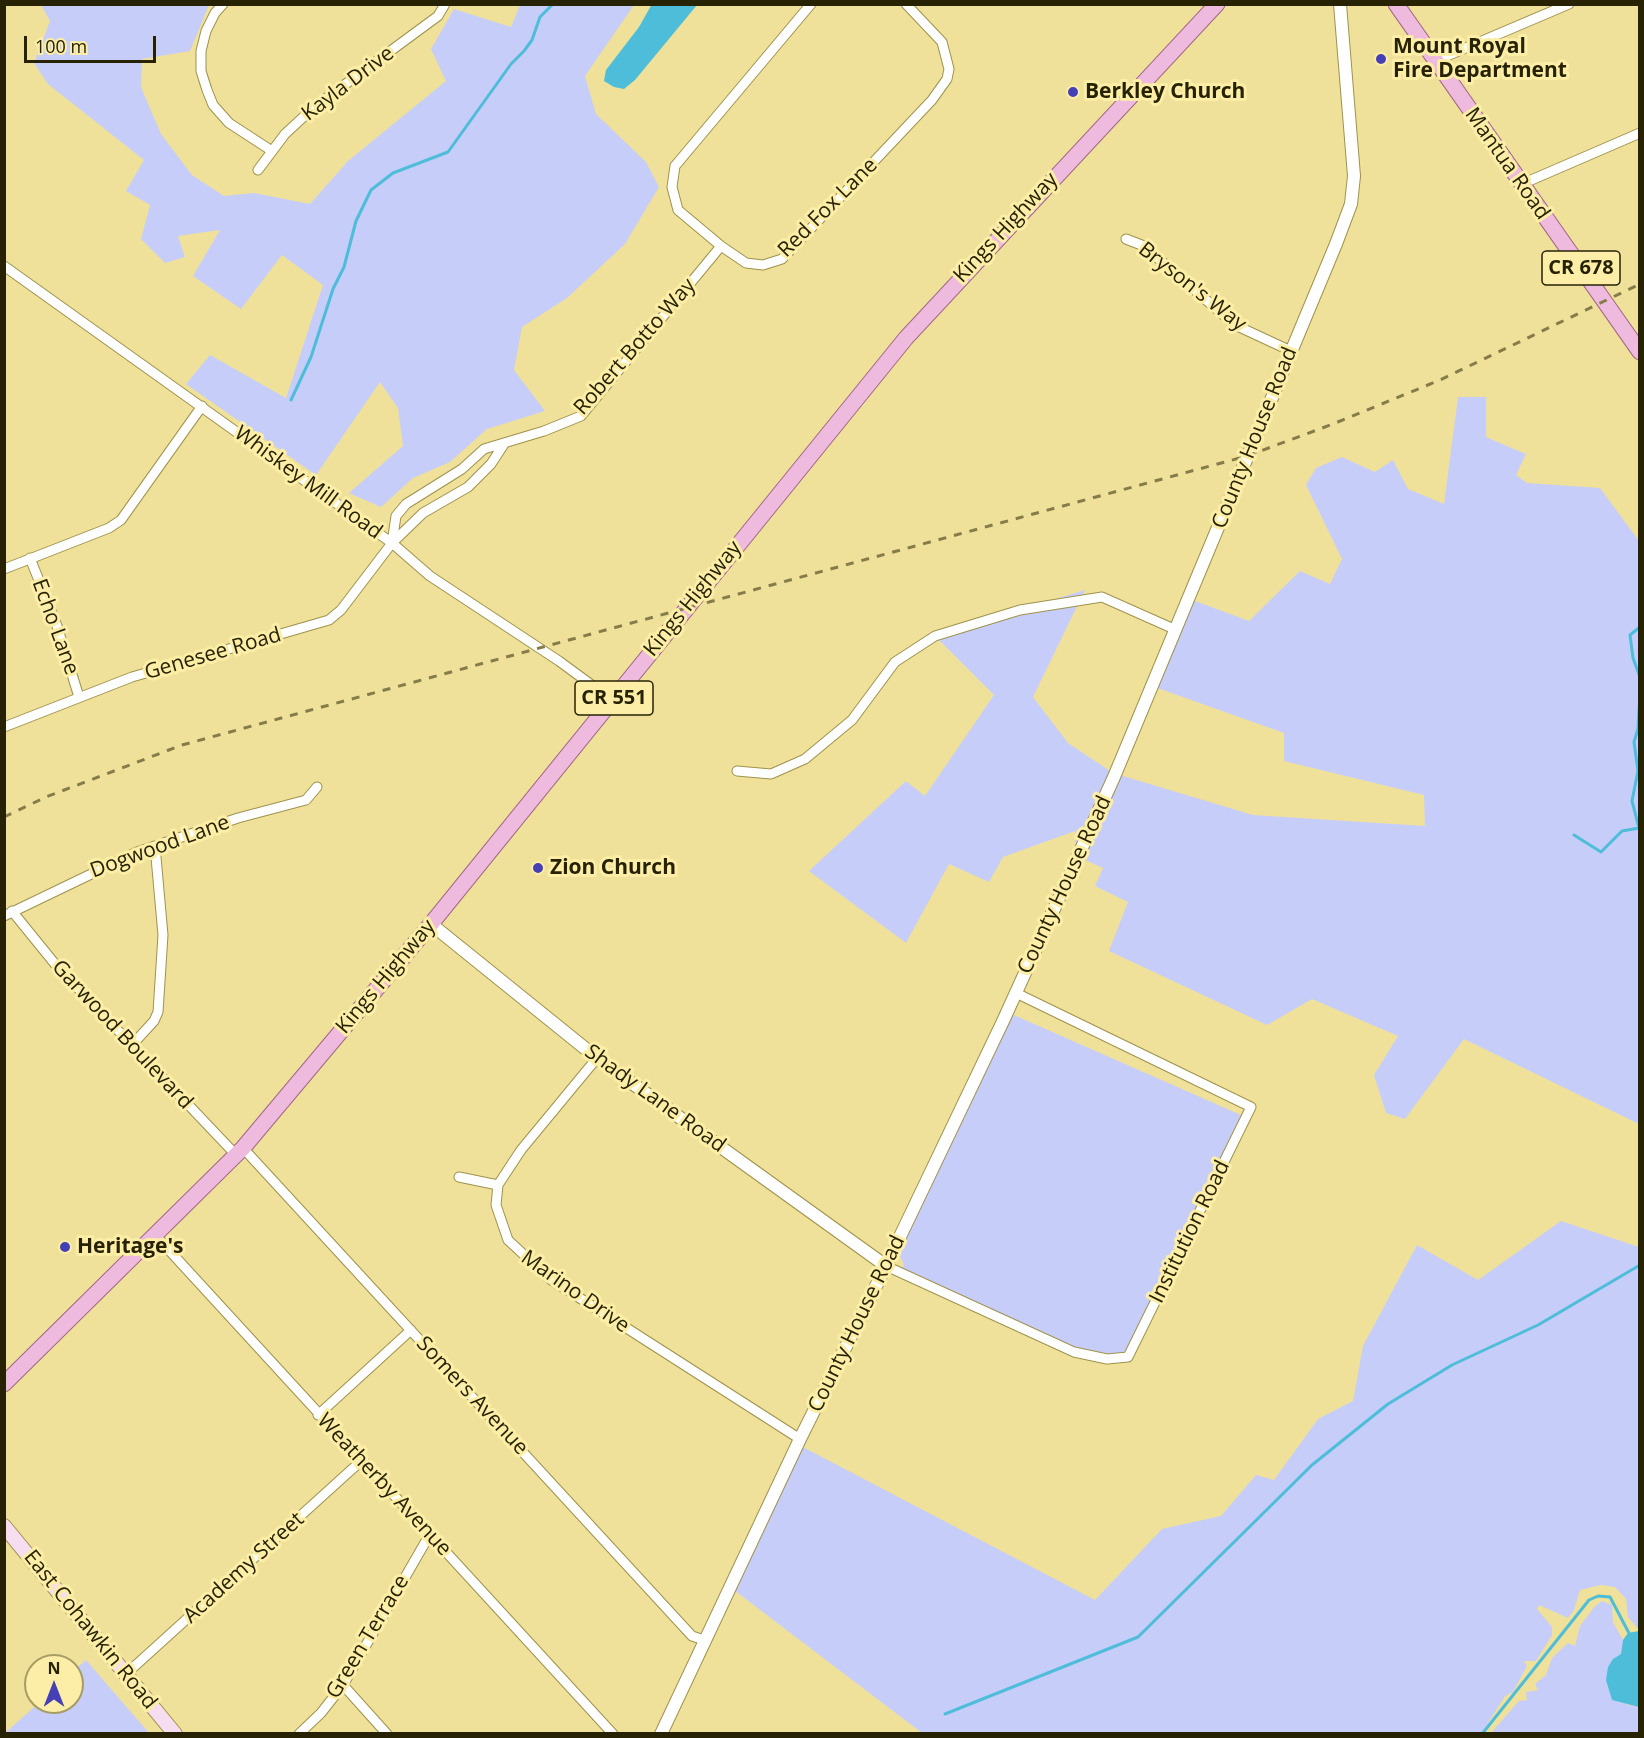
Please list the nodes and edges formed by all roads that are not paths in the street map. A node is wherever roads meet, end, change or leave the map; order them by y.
1 (223, 4) edge
2 (445, 4) edge
3 (811, 4) edge
4 (906, 4) edge
5 (1217, 4) edge
6 (1340, 4) edge
7 (1396, 4) edge
8 (1569, 4) edge
9 (1435, 61) junction
10 (1640, 133) edge
11 (272, 151) junction
12 (258, 170) dead end
13 (1522, 184) junction
14 (1126, 239) dead end
15 (721, 246) junction
16 (4, 266) edge
17 (1291, 351) junction
18 (1640, 352) edge
19 (202, 406) junction
20 (504, 444) junction
21 (392, 543) junction
22 (30, 558) junction
23 (4, 569) edge
24 (1174, 629) junction
25 (79, 697) junction
26 (612, 700) junction
27 (4, 727) edge
28 (737, 771) dead end
29 (317, 787) dead end
30 (155, 846) junction
31 (8, 913) edge
32 (430, 924) junction
33 (1016, 993) junction
34 (131, 1046) junction
35 (597, 1058) junction
36 (239, 1151) junction
37 (459, 1177) dead end
38 (498, 1185) junction
39 (156, 1236) junction
40 (886, 1266) junction
41 (411, 1330) junction
42 (4, 1384) edge
43 (318, 1415) junction
44 (800, 1439) junction
45 (360, 1461) junction
46 (4, 1526) edge
47 (430, 1534) junction
48 (704, 1640) junction
49 (126, 1674) junction
50 (343, 1685) junction
51 (174, 1734) edge
52 (299, 1734) edge
53 (387, 1734) edge
54 (613, 1734) edge
55 (662, 1734) edge

1 - 11 street
2 - 11 street, Kayla Drive
3 - 15 street, Red Fox Lane
4 - 15 street, Red Fox Lane
5 - 26 main road, Kings Highway / CR 551
6 - 17 street, County House Road
7 - 9 main road, Mantua Road / CR 678
8 - 9 street
9 - 13 main road, Mantua Road / CR 678
10 - 13 street
11 - 12 street, Kayla Drive
13 - 18 main road, Mantua Road / CR 678
14 - 17 street, Bryson's Way
15 - 20 street, Robert Botto Way
16 - 19 street, Whiskey Mill Road
17 - 24 street, County House Road
19 - 21 street, Whiskey Mill Road
19 - 22 street
20 - 21 street
20 - 21 street, Robert Botto Way
21 - 25 street, Genesee Road
21 - 26 street, Whiskey Mill Road
22 - 23 street
22 - 25 street, Echo Lane
24 - 28 street
24 - 33 street, County House Road
25 - 27 street, Genesee Road
26 - 32 main road, Kings Highway / CR 551
29 - 30 street, Dogwood Lane
30 - 31 street, Dogwood Lane
30 - 34 street
31 - 34 street, Garwood Boulevard
32 - 35 street, Shady Lane Road
32 - 36 main road, Kings Highway / CR 551
33 - 40 street, County House Road
33 - 40 street, Institution Road
34 - 36 street, Garwood Boulevard
35 - 38 street
35 - 40 street, Shady Lane Road
36 - 39 main road, Kings Highway / CR 551
36 - 41 street, Somers Avenue
37 - 38 street
38 - 44 street, Marino Drive
39 - 42 main road, Kings Highway / CR 551
39 - 43 street, Weatherby Avenue
40 - 44 street, County House Road
41 - 43 street
41 - 48 street, Somers Avenue
43 - 45 street, Weatherby Avenue
44 - 48 street, County House Road
45 - 47 street, Weatherby Avenue
45 - 49 street, Academy Street
46 - 49 main road, East Cohawkin Road
47 - 50 street, Green Terrace
47 - 54 street, Weatherby Avenue
48 - 55 street, County House Road
49 - 51 main road, East Cohawkin Road
50 - 52 street, Green Terrace
50 - 53 street

